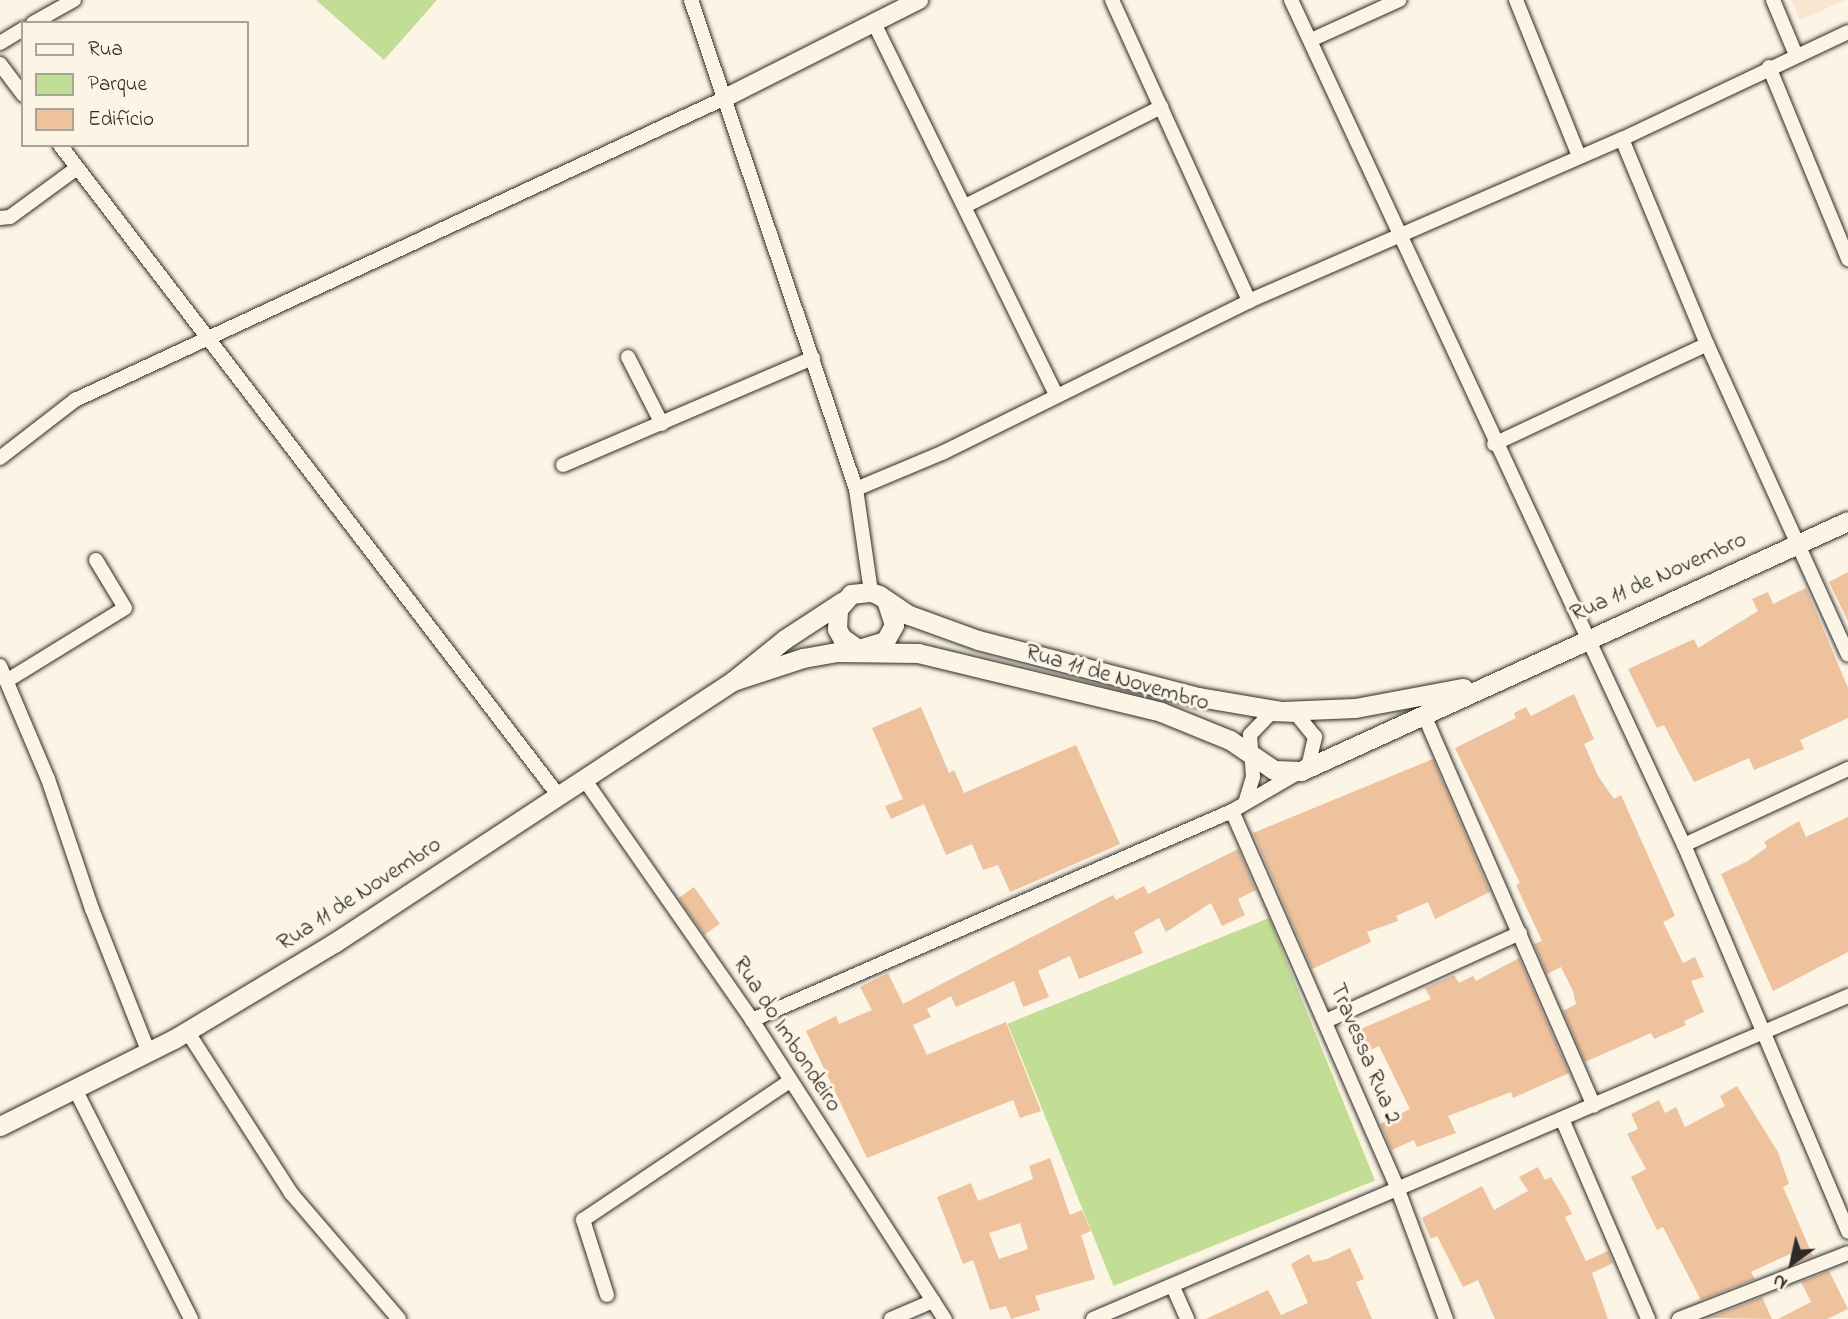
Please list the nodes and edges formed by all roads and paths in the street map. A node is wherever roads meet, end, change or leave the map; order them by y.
1 (74, 0) edge
2 (691, 0) edge
3 (919, 0) edge
4 (1112, 0) edge
5 (1292, 0) edge
6 (1399, 0) edge
7 (1516, 0) edge
8 (1773, 0) edge
9 (37, 21) edge
10 (875, 25) junction
11 (21, 30) edge
12 (1848, 32) edge
13 (1311, 40) junction
14 (0, 43) edge
15 (1796, 55) junction
16 (0, 64) edge
17 (1769, 67) junction
18 (21, 92) edge
19 (723, 99) junction
20 (1161, 107) junction
21 (1622, 139) junction
22 (61, 147) edge
23 (1579, 156) junction
24 (76, 168) junction
25 (965, 206) junction
26 (0, 218) edge
27 (1398, 236) junction
28 (1848, 259) edge
29 (1250, 301) junction
30 (209, 339) junction
31 (1707, 344) junction
32 (628, 357) dead end
33 (813, 358) junction
34 (1056, 394) junction
35 (662, 424) junction
36 (1494, 444) junction
37 (0, 458) edge
38 (563, 465) dead end
39 (856, 489) junction
40 (1848, 521) edge
41 (1799, 542) junction
42 (96, 560) dead end
43 (878, 596) junction
44 (843, 601) junction
45 (1589, 636) junction
46 (869, 649) junction
47 (1848, 655) edge
48 (0, 666) edge
49 (8, 680) junction
50 (733, 681) junction
51 (1491, 682) junction
52 (1282, 711) junction
53 (1424, 715) junction
54 (1250, 754) junction
55 (1848, 769) edge
56 (1301, 771) junction
57 (584, 779) junction
58 (558, 795) junction
59 (1239, 807) junction
60 (1684, 845) junction
61 (1520, 933) junction
62 (1848, 996) edge
63 (752, 1020) junction
64 (1326, 1021) junction
65 (187, 1031) junction
66 (1766, 1033) junction
67 (149, 1053) junction
68 (790, 1081) junction
69 (76, 1091) junction
70 (1594, 1105) junction
71 (1562, 1119) junction
72 (0, 1126) edge
73 (1398, 1190) junction
74 (1848, 1232) edge
75 (1848, 1253) edge
76 (1173, 1287) junction
77 (607, 1295) dead end
78 (933, 1301) junction
79 (392, 1317) edge
80 (191, 1319) edge
81 (891, 1319) edge
82 (945, 1319) edge
83 (1093, 1319) edge
84 (1187, 1319) edge
85 (1446, 1319) edge
86 (1648, 1319) edge
87 (1679, 1319) edge

1 - 9 street
2 - 19 street
3 - 10 street
4 - 20 street
5 - 13 street
6 - 13 street
7 - 23 street
8 - 15 street
10 - 19 street
10 - 25 street
11 - 14 street
12 - 15 street
13 - 27 street
15 - 17 street
16 - 18 street
17 - 21 street
17 - 28 street
19 - 30 street
19 - 33 street
20 - 25 street
20 - 29 street
21 - 23 street
21 - 31 street
22 - 24 street
23 - 27 street
24 - 26 street
24 - 30 street
25 - 34 street
27 - 29 street
27 - 36 street
29 - 34 street
30 - 37 street
30 - 58 street
31 - 36 street
31 - 41 street
32 - 35 street
33 - 35 street
33 - 39 street
34 - 39 street
35 - 38 street
36 - 45 street
39 - 43 street
40 - 41 main road, Rua 11 de Novembro
41 - 45 main road, Rua 11 de Novembro
41 - 47 street
42 - 49 street
43 - 44 main road, Rua 11 de Novembro
43 - 46 main road
43 - 52 main road, Rua 11 de Novembro
44 - 46 main road, Rua 11 de Novembro
44 - 50 main road, Rua 11 de Novembro
45 - 51 main road, Rua 11 de Novembro
45 - 60 street
46 - 50 main road, Rua 11 de Novembro
46 - 54 main road, Rua 11 de Novembro
48 - 49 street
49 - 67 street
50 - 57 main road, Rua 11 de Novembro
51 - 52 main road, Rua 11 de Novembro
51 - 53 main road, Rua 11 de Novembro
52 - 54 street
52 - 56 street
53 - 56 main road, Rua 11 de Novembro
53 - 61 street
54 - 56 main road, Rua 11 de Novembro
54 - 59 street
55 - 60 street
56 - 59 street
57 - 58 main road, Rua 11 de Novembro
57 - 63 street, Rua do Imbondeiro
58 - 65 main road, Rua 11 de Novembro
59 - 63 street
59 - 64 street, Travessa Rua 2
60 - 66 street
61 - 64 street
61 - 70 street
62 - 66 street
63 - 68 street, Rua do Imbondeiro
64 - 73 street, Travessa Rua 2
65 - 67 main road, Rua 11 de Novembro
65 - 79 street
66 - 70 street
66 - 74 street
67 - 69 main road, Rua 11 de Novembro
68 - 77 street
68 - 78 street, Rua do Imbondeiro
69 - 72 main road, Rua 11 de Novembro
69 - 80 street
70 - 71 street
71 - 73 street
71 - 86 street
73 - 76 street
73 - 85 street, Travessa Rua 2
75 - 87 street
76 - 83 street
76 - 84 street
78 - 81 street
78 - 82 street, Rua do Imbondeiro

